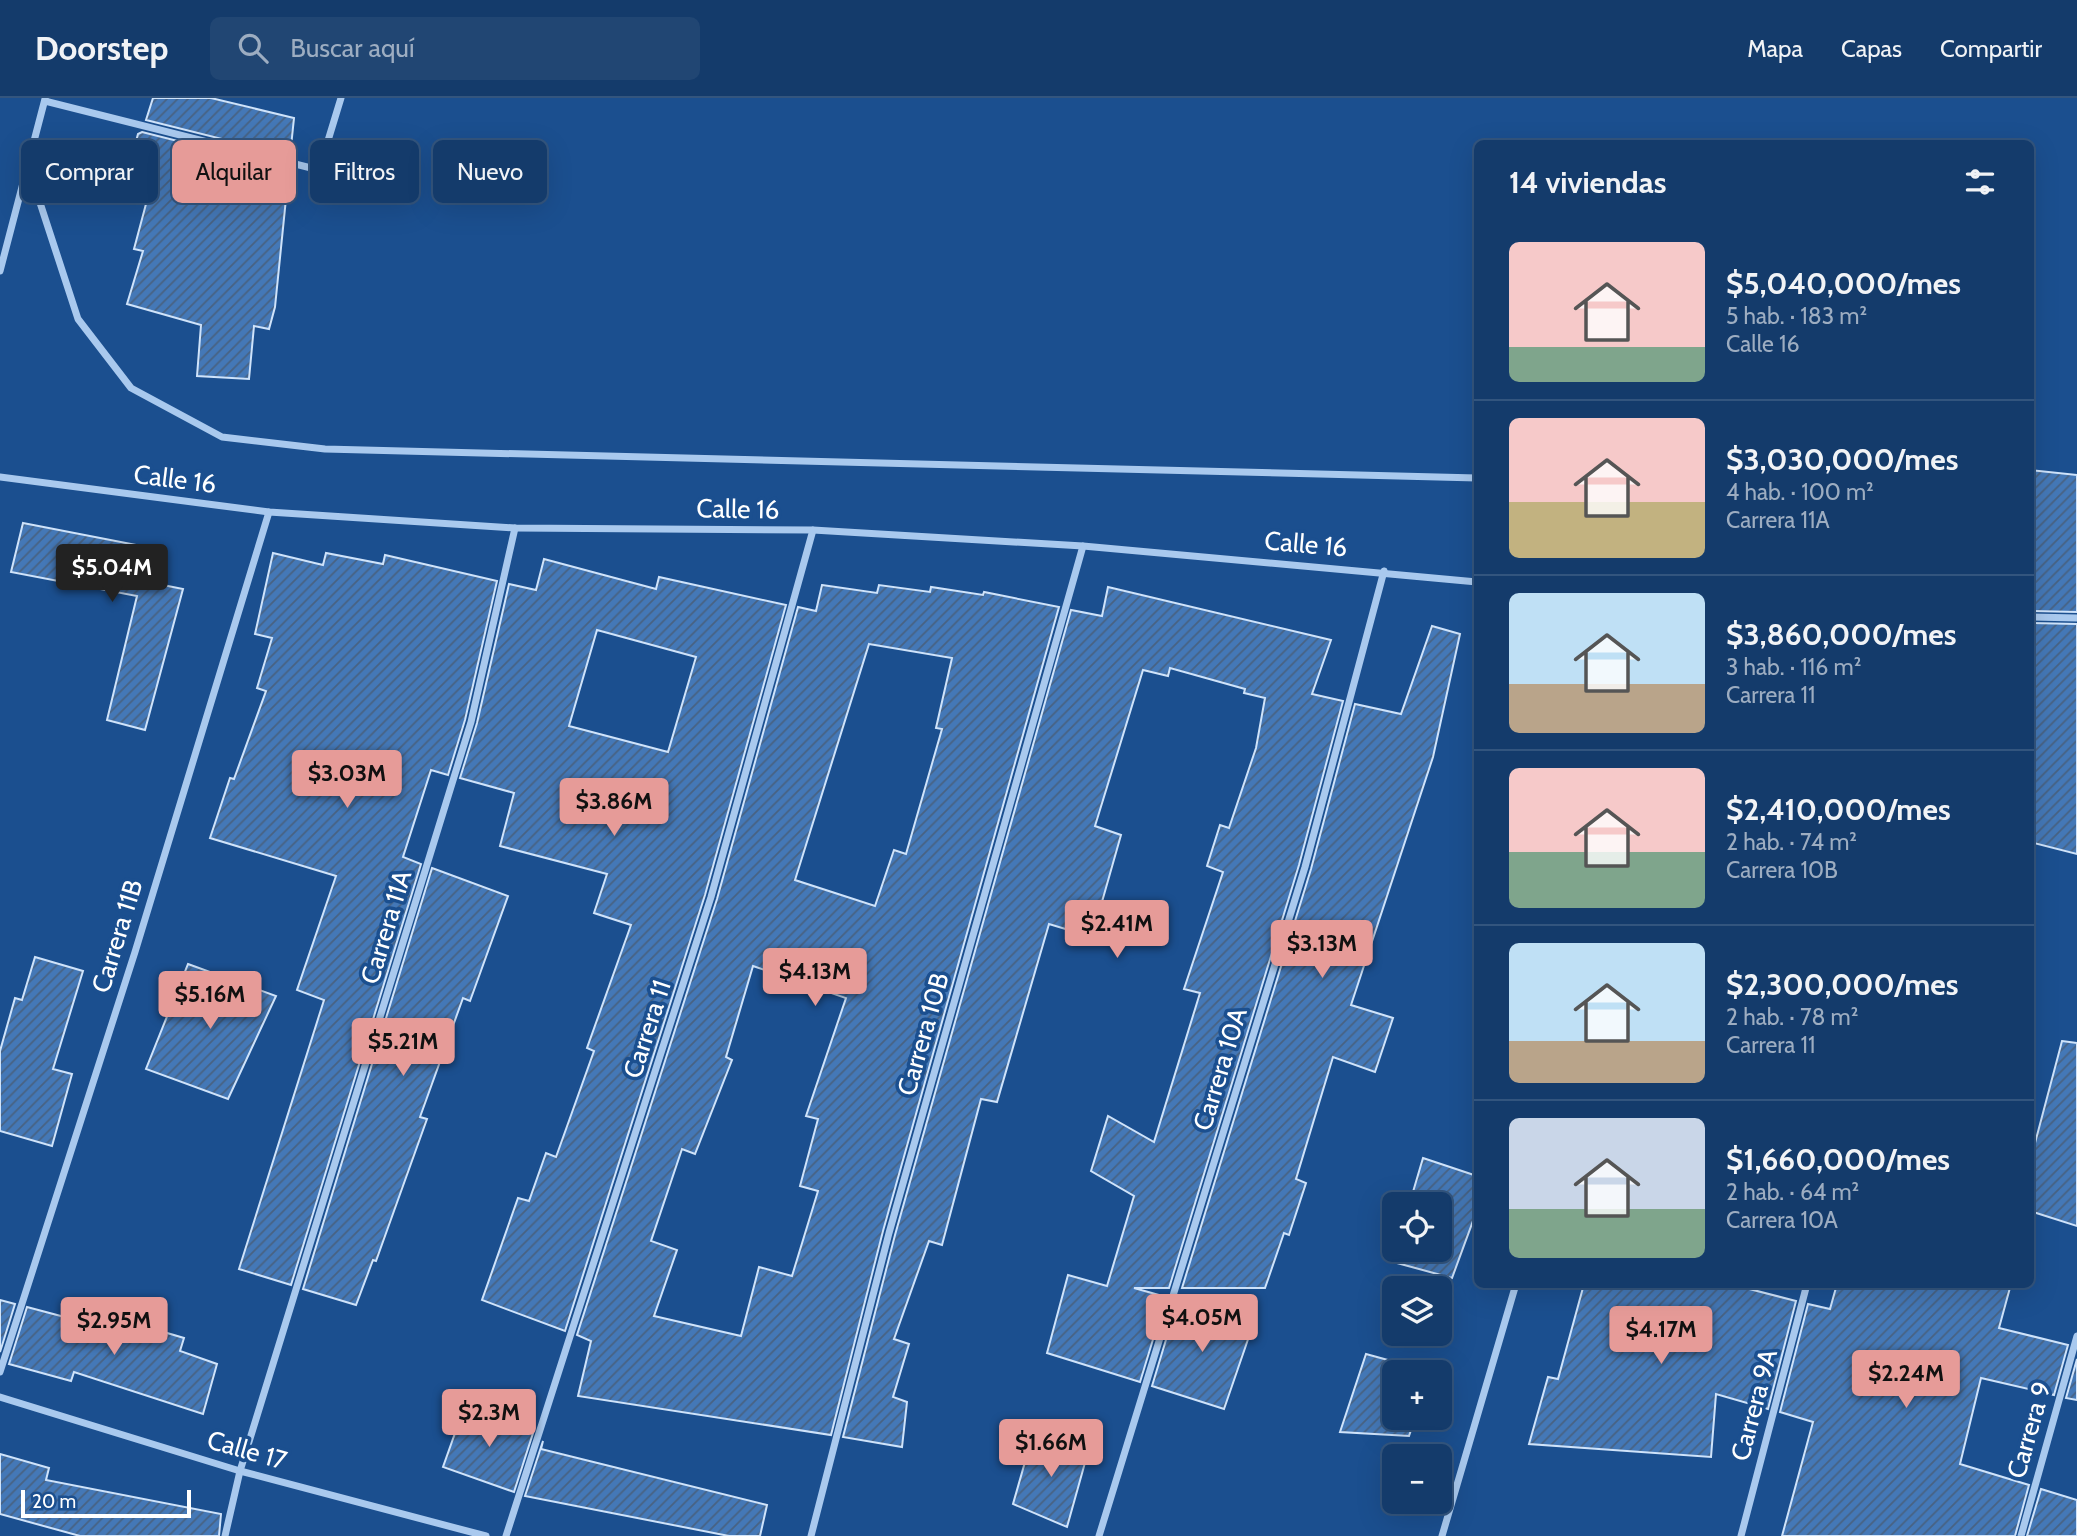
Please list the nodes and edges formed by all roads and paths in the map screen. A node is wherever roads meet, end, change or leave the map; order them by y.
1 (341, 98) edge
2 (45, 99) edge
3 (35, 140) edge
4 (21, 192) edge
5 (40, 203) edge
6 (0, 271) edge
7 (0, 477) edge
8 (1474, 478) edge
9 (269, 512) junction
10 (515, 527) junction
11 (813, 530) junction
12 (1083, 546) junction
13 (1384, 571) junction
14 (1474, 582) edge
15 (2034, 617) edge
16 (2077, 618) edge
17 (1515, 1288) edge
18 (1806, 1288) edge
19 (2077, 1336) edge
20 (0, 1371) edge
21 (0, 1396) edge
22 (240, 1471) junction
23 (226, 1536) edge
24 (486, 1536) edge
25 (506, 1536) edge
26 (811, 1536) edge
27 (1099, 1536) edge
28 (1442, 1536) edge
29 (1741, 1536) edge
30 (2021, 1536) edge

1 - 2 street
2 - 3 street
4 - 6 street
5 - 8 street
7 - 9 street, Calle 16
9 - 10 street, Calle 16
9 - 20 street, Carrera 11B
10 - 11 street, Calle 16
10 - 22 street, Carrera 11A
11 - 12 street, Calle 16
11 - 25 street, Carrera 11
12 - 13 street, Calle 16
12 - 26 street, Carrera 10B
13 - 14 street, Calle 16
13 - 27 street, Carrera 10A
15 - 16 street
17 - 28 street
18 - 29 street, Carrera 9A
19 - 30 street, Carrera 9
21 - 22 street, Calle 17
22 - 23 street, Carrera 11A
22 - 24 street, Calle 17

